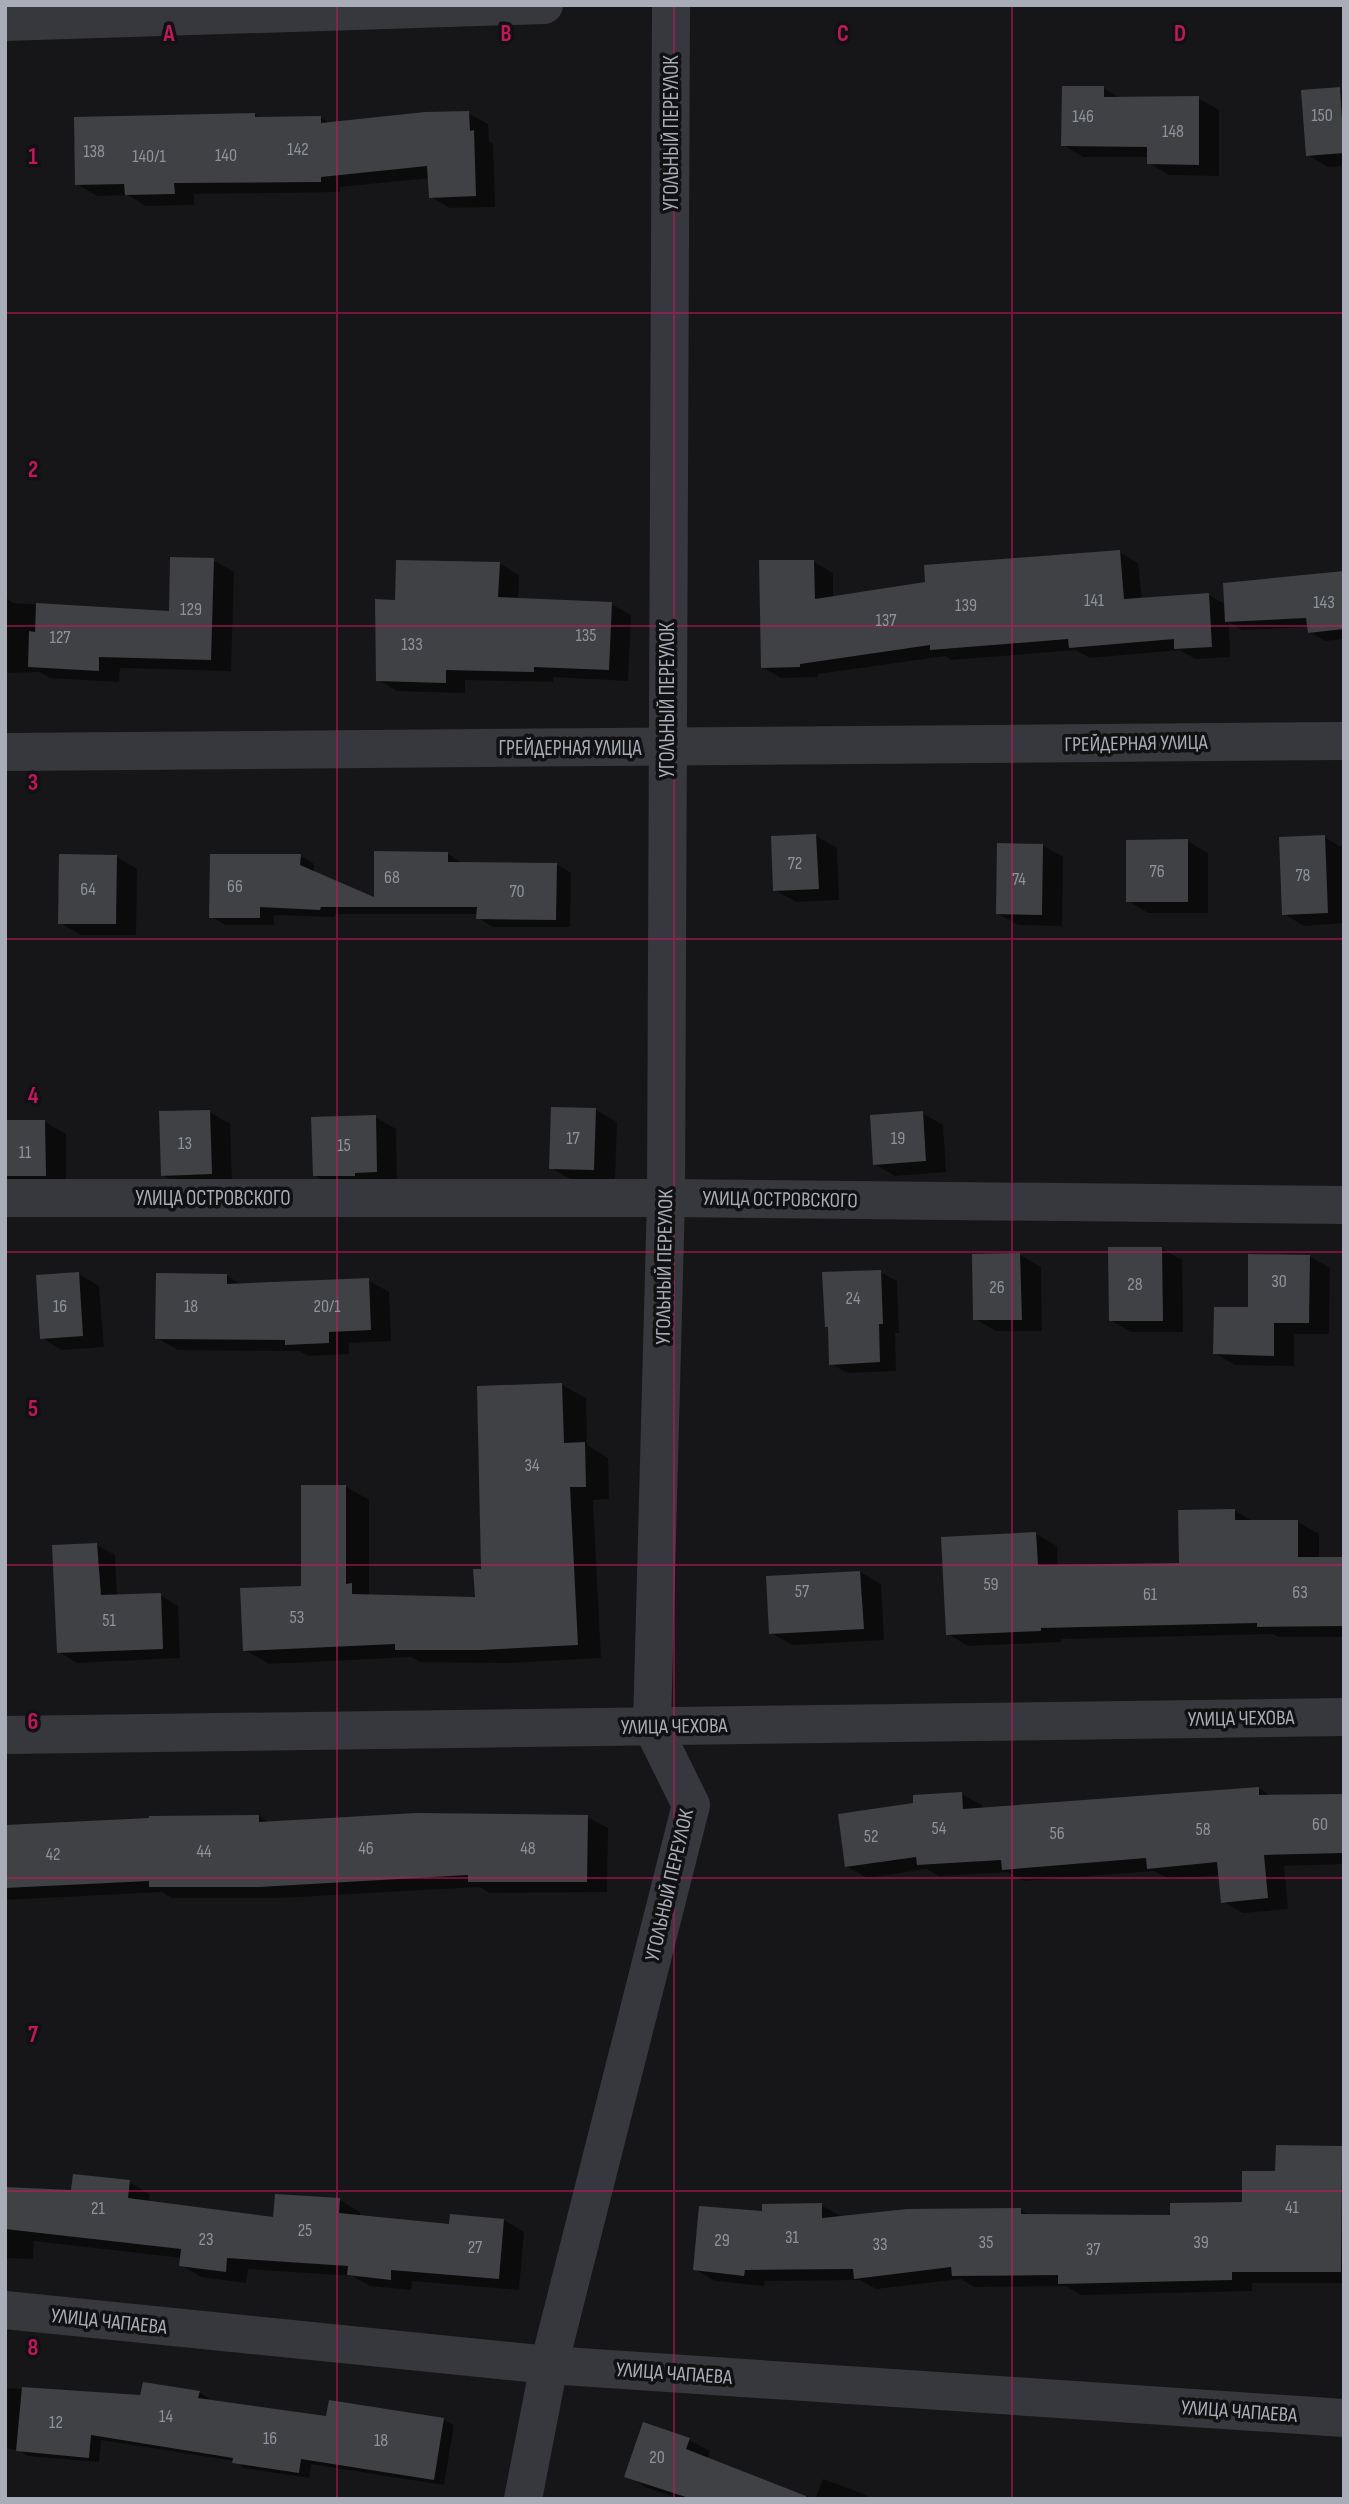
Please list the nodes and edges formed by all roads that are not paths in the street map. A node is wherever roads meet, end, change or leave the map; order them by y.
1 (544, 5) edge
2 (671, 5) edge
3 (5, 22) edge
4 (1344, 741) edge
5 (667, 748) junction
6 (5, 752) edge
7 (5, 1198) edge
8 (666, 1198) junction
9 (1344, 1205) edge
10 (1344, 1717) edge
11 (652, 1726) junction
12 (5, 1735) edge
13 (5, 2310) edge
14 (549, 2365) junction
15 (1344, 2418) edge
16 (523, 2499) edge

1 - 3 street
2 - 5 street, УГОЛЬНЫЙ ПЕРЕУЛОК
4 - 5 street, ГРЕЙДЕРНАЯ УЛИЦА
5 - 6 street, ГРЕЙДЕРНАЯ УЛИЦА
5 - 8 street, УГОЛЬНЫЙ ПЕРЕУЛОК
7 - 8 street, УЛИЦА ОСТРОВСКОГО
8 - 9 street, УЛИЦА ОСТРОВСКОГО
8 - 11 street, УГОЛЬНЫЙ ПЕРЕУЛОК
10 - 11 street, УЛИЦА ЧЕХОВА
11 - 12 street, УЛИЦА ЧЕХОВА
11 - 14 street, УГОЛЬНЫЙ ПЕРЕУЛОК
13 - 14 street, УЛИЦА ЧАПАЕВА
14 - 15 street, УЛИЦА ЧАПАЕВА
14 - 16 street, УГОЛЬНЫЙ ПЕРЕУЛОК

